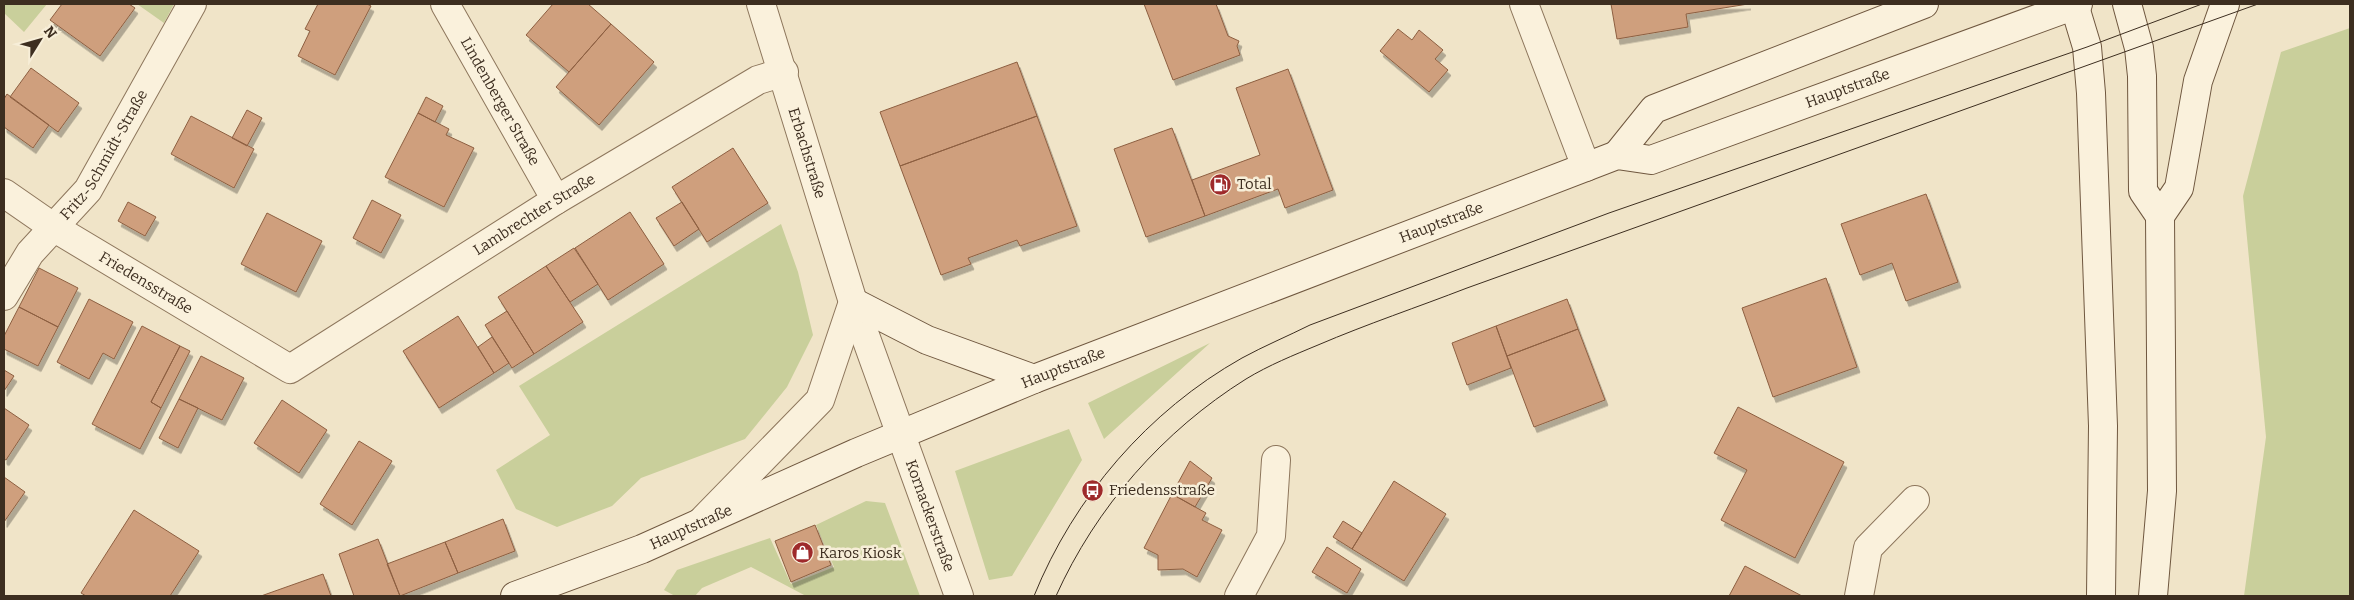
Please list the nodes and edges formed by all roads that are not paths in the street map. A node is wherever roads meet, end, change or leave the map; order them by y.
1 (192, 4) edge
2 (445, 4) edge
3 (761, 4) edge
4 (1524, 4) edge
5 (1924, 4) edge
6 (2075, 4) edge
7 (2127, 4) edge
8 (2225, 4) edge
9 (784, 72) junction
10 (1617, 155) junction
11 (1586, 167) junction
12 (4, 193) edge
13 (556, 200) junction
14 (2160, 216) junction
15 (53, 227) junction
16 (4, 296) edge
17 (852, 302) junction
18 (290, 369) joint
19 (1034, 379) junction
20 (900, 434) junction
21 (1276, 460) dead end
22 (1915, 500) dead end
23 (701, 522) junction
24 (515, 596) edge
25 (959, 596) edge
26 (1239, 596) edge
27 (1860, 596) edge
28 (2101, 596) edge
29 (2153, 596) edge

1 - 15 street, Fritz-Schmidt-Straße
2 - 13 street, Lindenberger Straße
3 - 9 street, Erbachstraße
4 - 11 street
5 - 10 street
6 - 10 street, Hauptstraße
6 - 28 street
7 - 14 street
8 - 14 street
9 - 13 street, Lambrechter Straße
9 - 17 street, Erbachstraße
10 - 11 street, Hauptstraße
11 - 19 street, Hauptstraße
12 - 15 street, Friedensstraße
13 - 18 street, Lambrechter Straße
14 - 29 street
15 - 16 street, Fritz-Schmidt-Straße
15 - 18 street, Friedensstraße
17 - 19 street
17 - 20 street, Erbachstraße
17 - 23 street
19 - 20 street, Hauptstraße
20 - 23 street, Hauptstraße
20 - 25 street, Kornackerstraße
21 - 26 street
22 - 27 street
23 - 24 street, Hauptstraße

